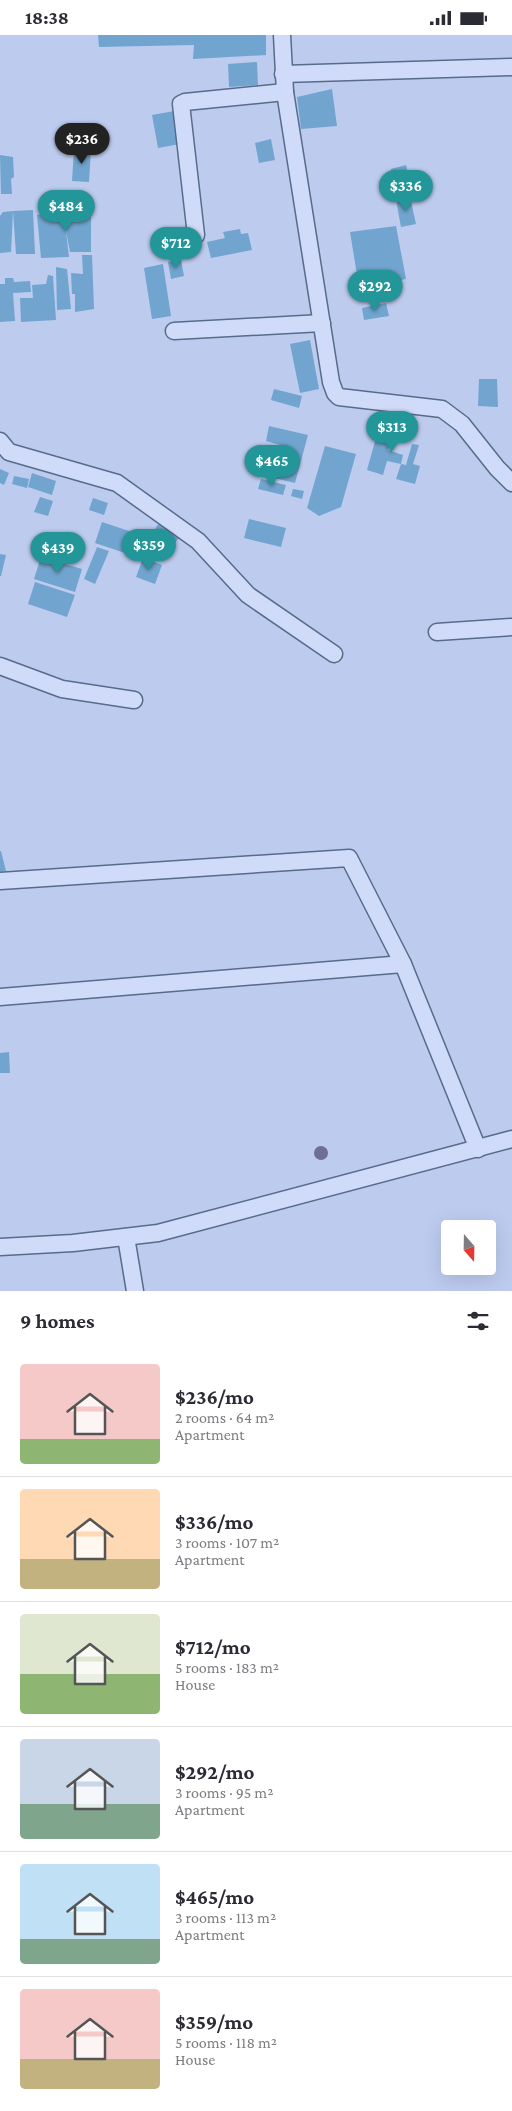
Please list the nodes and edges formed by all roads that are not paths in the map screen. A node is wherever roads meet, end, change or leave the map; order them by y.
1 (282, 35) edge
2 (512, 67) edge
3 (283, 74) junction
4 (285, 92) junction
5 (196, 235) dead end
6 (322, 323) junction
7 (174, 331) dead end
8 (0, 441) edge
9 (512, 483) edge
10 (512, 627) edge
11 (437, 632) dead end
12 (334, 654) dead end
13 (0, 666) edge
14 (134, 700) dead end
15 (0, 881) edge
16 (403, 964) junction
17 (0, 997) edge
18 (512, 1139) edge
19 (478, 1149) junction
20 (126, 1237) junction
21 (0, 1247) edge
22 (135, 1291) edge

1 - 3 street
2 - 3 street
3 - 4 street
4 - 5 street
4 - 6 street
6 - 7 street
6 - 9 street
8 - 12 street
10 - 11 street
13 - 14 street
15 - 16 street
16 - 17 street
16 - 19 street
18 - 19 street
19 - 20 street
20 - 21 street
20 - 22 street

